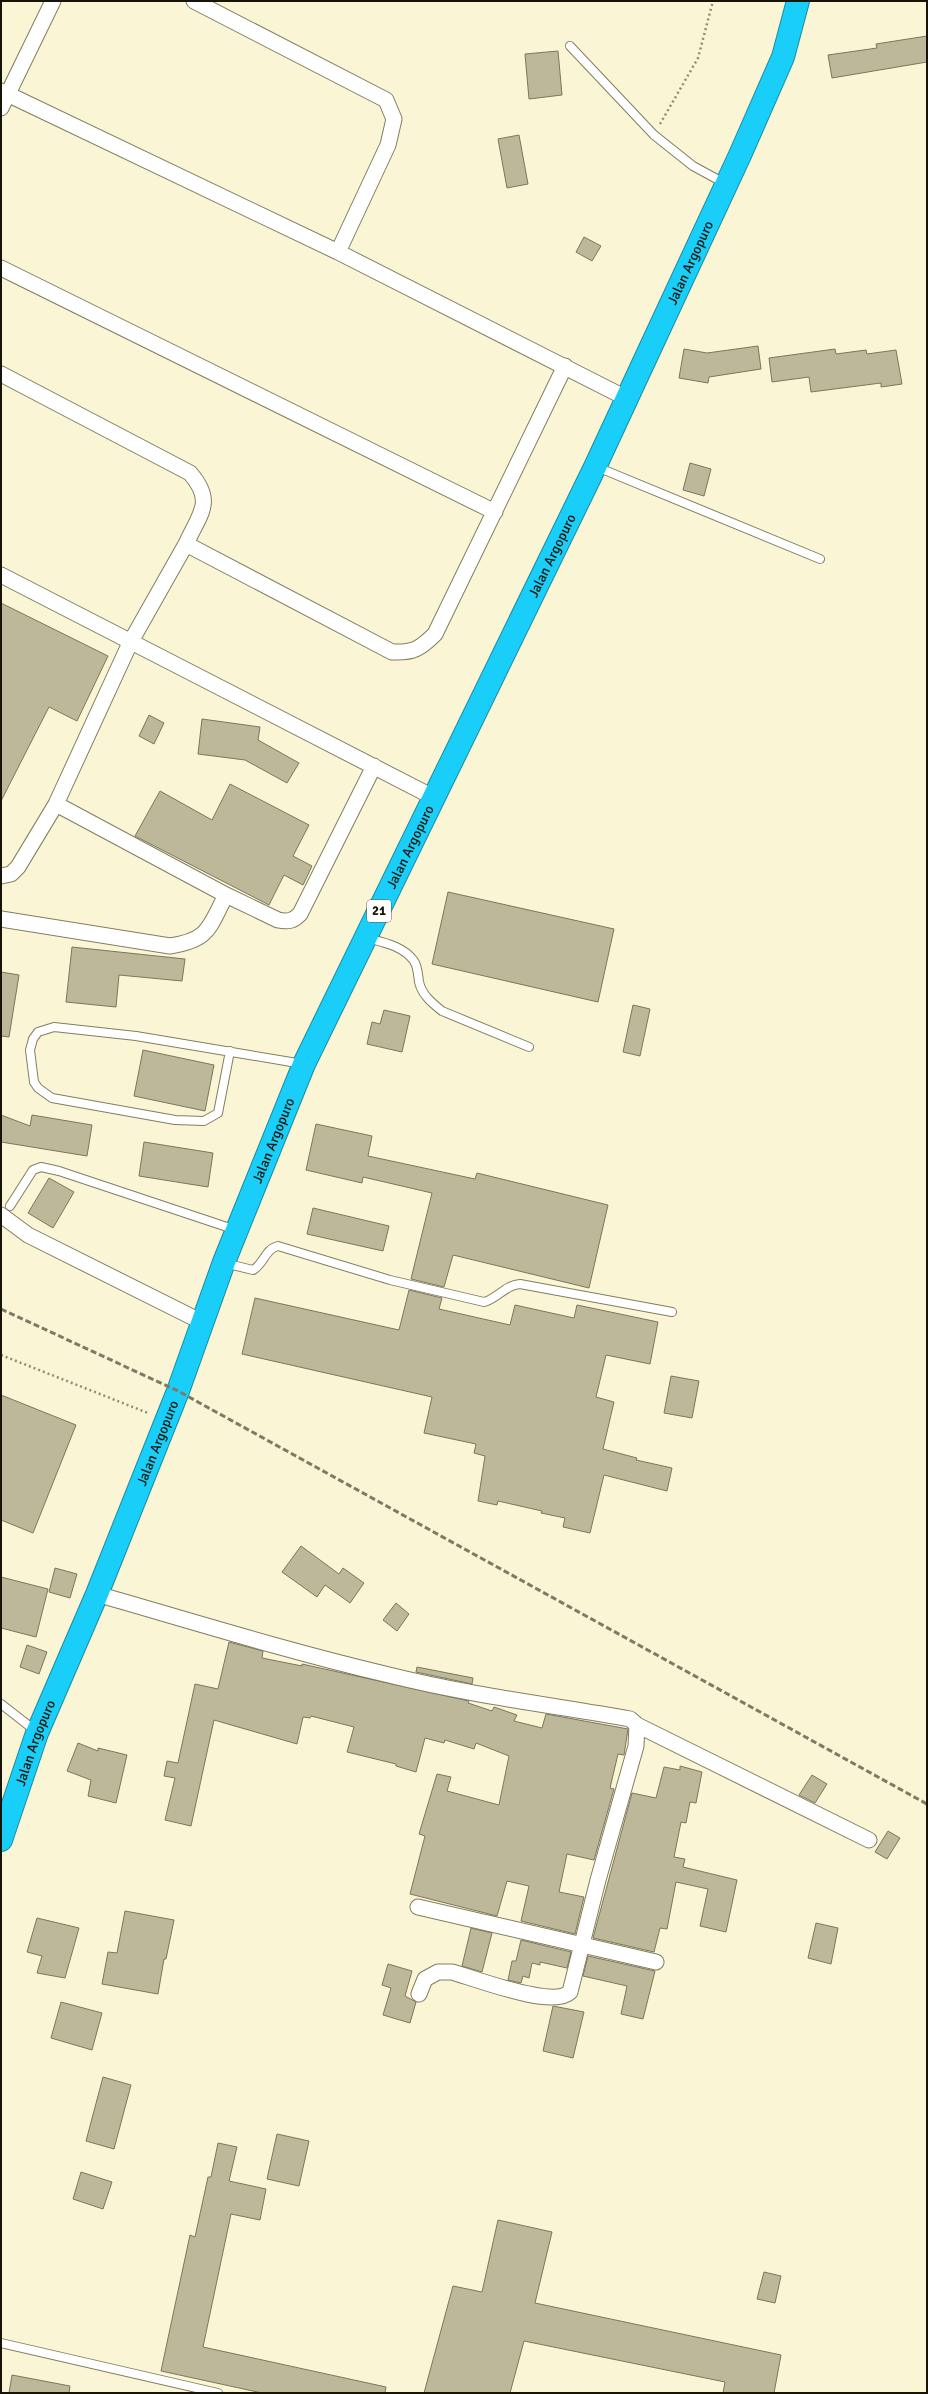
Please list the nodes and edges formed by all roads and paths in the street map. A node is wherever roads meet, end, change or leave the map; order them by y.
1 (53, 1) edge
2 (194, 1) edge
3 (713, 1) edge
4 (798, 1) edge
5 (570, 46) dead end
6 (4, 93) edge
7 (1, 108) edge
8 (654, 135) junction
9 (726, 184) junction
10 (338, 252) junction
11 (1, 268) edge
12 (565, 366) junction
13 (1, 374) edge
14 (626, 398) junction
15 (595, 466) junction
16 (495, 512) junction
17 (186, 544) junction
18 (820, 559) dead end
19 (1, 575) edge
20 (130, 643) junction
21 (374, 766) junction
22 (433, 797) junction
23 (56, 804) junction
24 (1, 876) edge
25 (226, 895) junction
26 (1, 919) edge
27 (366, 938) junction
28 (529, 1047) dead end
29 (230, 1051) junction
30 (304, 1064) junction
31 (6, 1210) edge
32 (237, 1230) junction
33 (224, 1262) junction
34 (672, 1312) dead end
35 (202, 1322) junction
36 (1, 1355) edge
37 (165, 1420) junction
38 (97, 1594) junction
39 (1, 1704) edge
40 (637, 1726) junction
41 (38, 1733) junction
42 (1, 1840) edge
43 (869, 1840) dead end
44 (418, 1907) dead end
45 (581, 1945) junction
46 (656, 1962) dead end
47 (419, 1994) dead end
48 (1, 2343) edge
49 (218, 2393) edge

1 - 6 street
2 - 10 street
3 - 8 path
4 - 9 highway, Jalan Argopuro / 21
5 - 8 lane
6 - 7 street
6 - 10 street
8 - 9 lane
9 - 14 highway, Jalan Argopuro / 21
10 - 12 street
11 - 16 street
12 - 14 street
12 - 16 street
13 - 17 street
14 - 15 highway, Jalan Argopuro / 21
15 - 18 lane
15 - 22 highway, Jalan Argopuro / 21
16 - 17 street
17 - 20 street
19 - 20 street
20 - 21 street
20 - 23 street
21 - 22 street
21 - 25 street
22 - 27 highway, Jalan Argopuro / 21
23 - 24 street
23 - 25 street
25 - 26 street
27 - 28 lane
27 - 30 highway, Jalan Argopuro / 21
29 - 29 lane
29 - 30 lane
30 - 32 highway, Jalan Argopuro / 21
31 - 32 lane
31 - 35 street
32 - 33 highway, Jalan Argopuro / 21
33 - 34 lane
33 - 35 highway, Jalan Argopuro / 21
35 - 37 highway, Jalan Argopuro / 21
36 - 37 path
37 - 38 highway, Jalan Argopuro / 21
38 - 40 street
38 - 41 highway, Jalan Argopuro / 21
39 - 41 lane
40 - 43 street
40 - 45 street
41 - 42 highway, Jalan Argopuro / 21
44 - 45 street
45 - 46 street
45 - 47 street
48 - 49 lane

